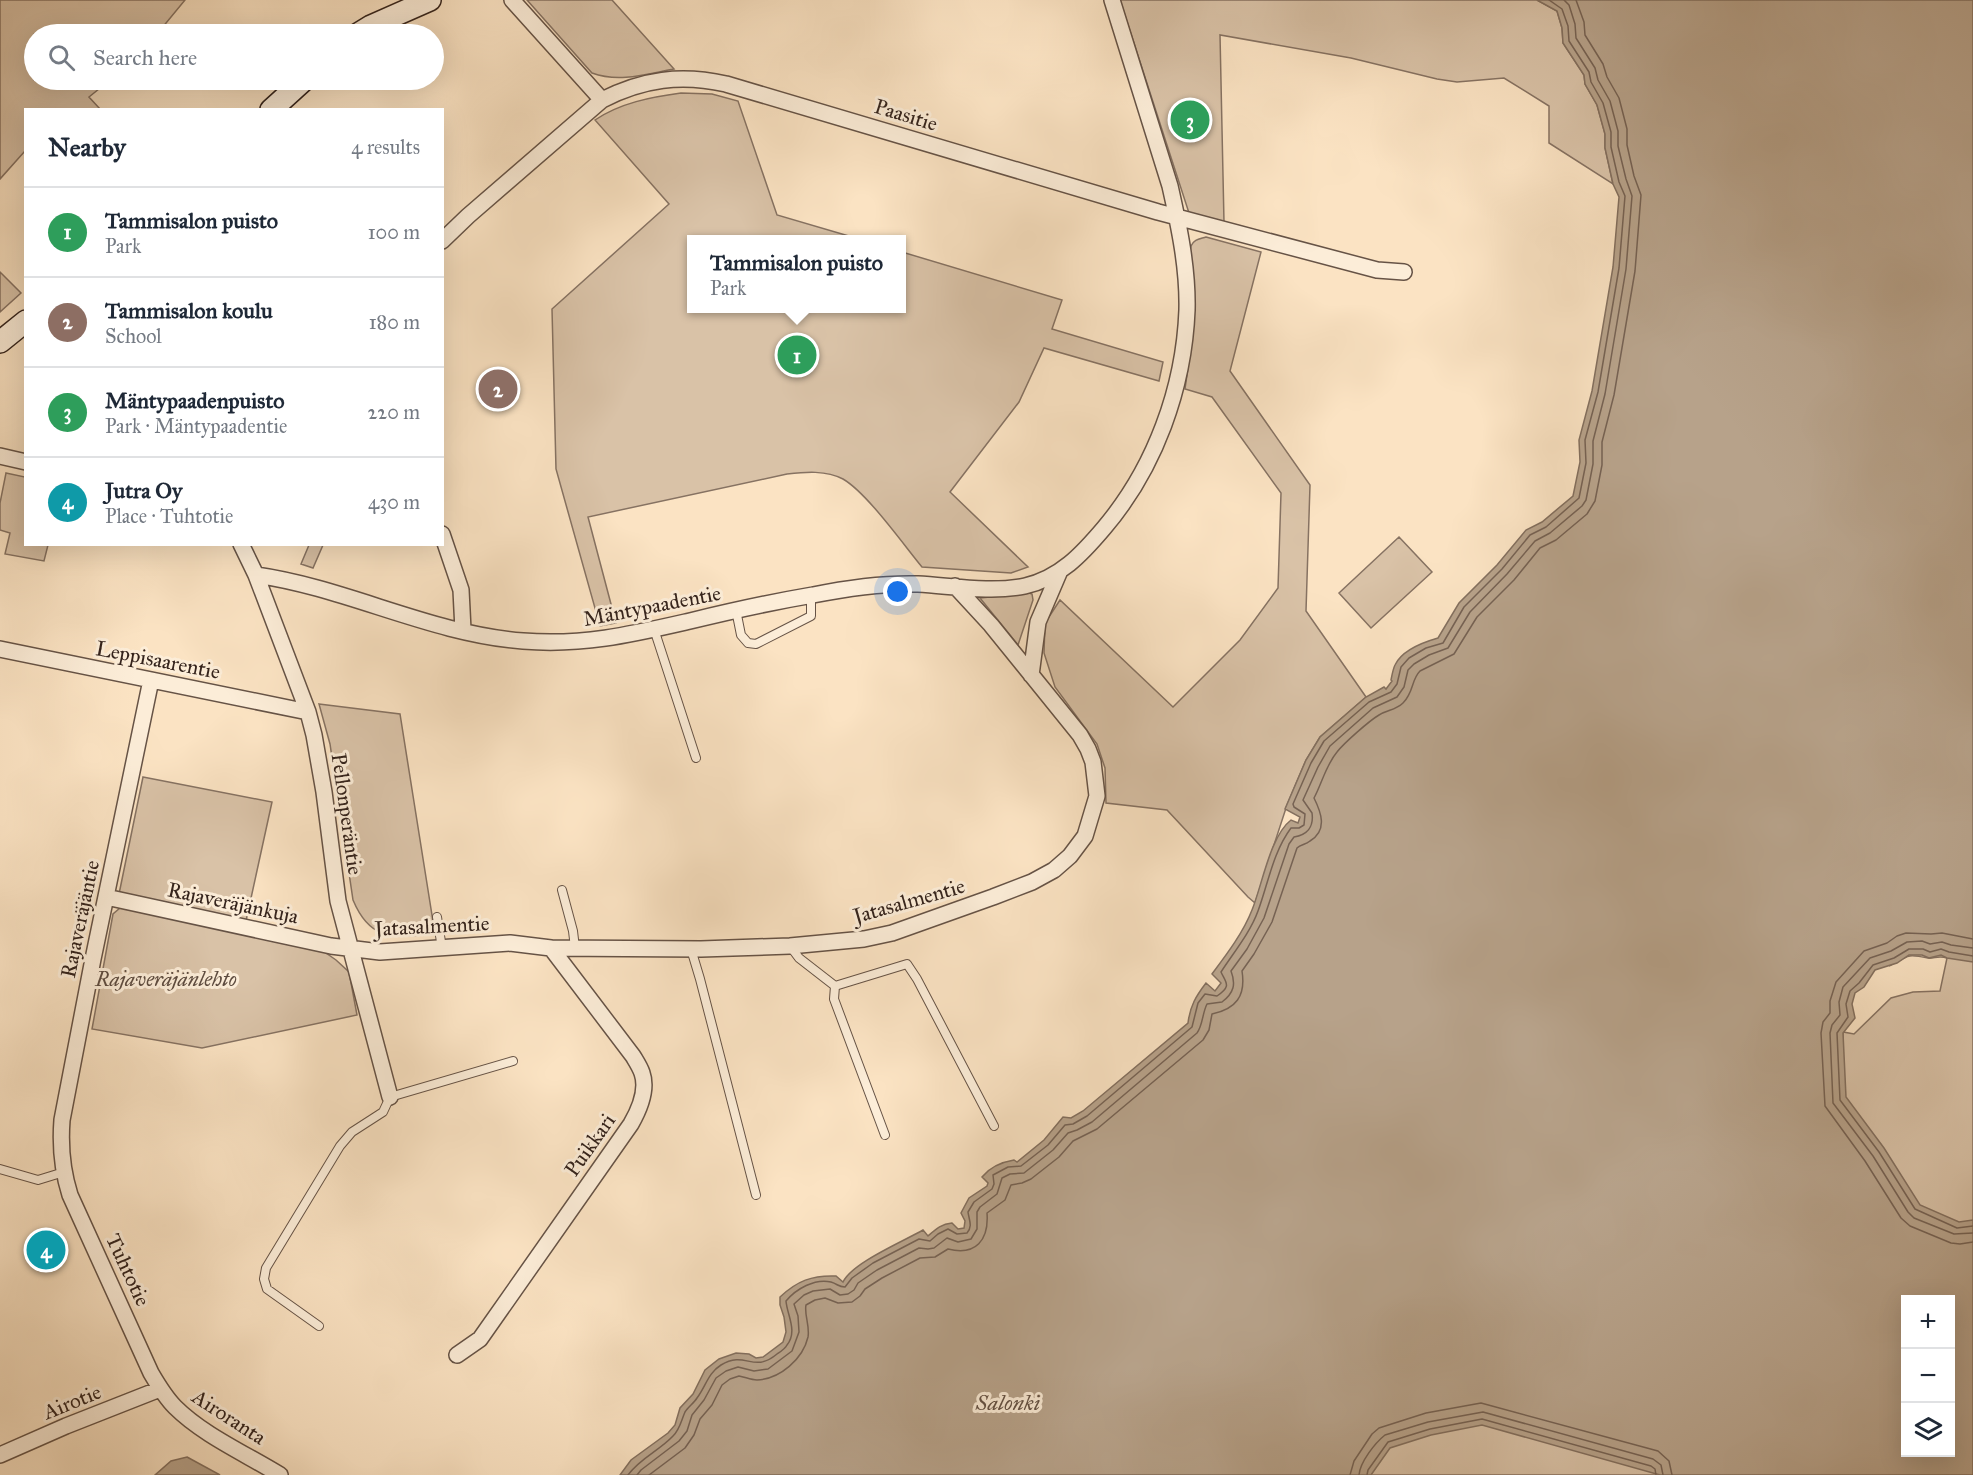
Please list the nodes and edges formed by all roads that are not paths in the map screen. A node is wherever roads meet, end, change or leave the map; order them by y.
1 (430, 0) edge
2 (512, 0) edge
3 (1112, 0) edge
4 (376, 24) edge
5 (293, 90) edge
6 (602, 100) junction
7 (273, 108) edge
8 (1177, 217) junction
9 (444, 239) edge
10 (1404, 272) dead end
11 (24, 323) edge
12 (0, 342) edge
13 (0, 456) edge
14 (24, 462) edge
15 (444, 540) edge
16 (242, 546) edge
17 (1059, 573) junction
18 (256, 574) junction
19 (956, 586) junction
20 (811, 595) junction
21 (736, 610) junction
22 (463, 630) junction
23 (654, 630) junction
24 (0, 650) edge
25 (1031, 675) junction
26 (150, 680) junction
27 (308, 712) junction
28 (696, 758) dead end
29 (562, 890) dead end
30 (106, 897) junction
31 (437, 917) dead end
32 (790, 946) junction
33 (442, 948) junction
34 (551, 948) junction
35 (575, 948) junction
36 (691, 949) junction
37 (352, 950) junction
38 (835, 986) junction
39 (513, 1061) dead end
40 (390, 1097) junction
41 (994, 1126) dead end
42 (885, 1136) dead end
43 (0, 1169) edge
44 (63, 1170) junction
45 (756, 1195) dead end
46 (319, 1326) dead end
47 (458, 1355) dead end
48 (160, 1389) junction
49 (0, 1455) edge
50 (280, 1475) edge

1 - 4 street
2 - 6 street
3 - 8 street, Mäntypaadentie
5 - 7 street
6 - 8 street, Paasitie
6 - 9 street, Paasitie
8 - 10 street, Paasitie
8 - 17 street, Mäntypaadentie
11 - 12 street
13 - 14 street
15 - 22 street
16 - 18 street, Pellonperäntie
17 - 19 street, Mäntypaadentie
17 - 25 street, Mäntypaadentie
18 - 22 street, Mäntypaadentie
18 - 27 street, Pellonperäntie
19 - 20 street, Mäntypaadentie
19 - 25 street, Jatasalmentie
20 - 21 street, Mäntypaadentie
20 - 21 lane
21 - 23 street, Mäntypaadentie
22 - 23 street, Mäntypaadentie
23 - 28 lane
24 - 26 street, Leppisaarentie
25 - 32 street, Jatasalmentie
26 - 27 street, Leppisaarentie
26 - 30 street, Rajaveräjäntie
27 - 37 street, Pellonperäntie
29 - 35 lane
30 - 37 street, Rajaveräjänkuja
30 - 44 street, Rajaveräjäntie
31 - 33 lane
32 - 36 street, Jatasalmentie
32 - 38 lane
33 - 34 street, Jatasalmentie
33 - 37 street, Jatasalmentie
34 - 35 street, Jatasalmentie
34 - 47 street, Puikkari
35 - 36 street, Jatasalmentie
36 - 45 lane
37 - 40 street, Pellonperäntie
38 - 41 lane
38 - 42 lane
39 - 40 lane
40 - 46 lane
43 - 44 lane
44 - 48 street, Tuhtotie
48 - 49 street, Airotie
48 - 50 street, Airoranta

